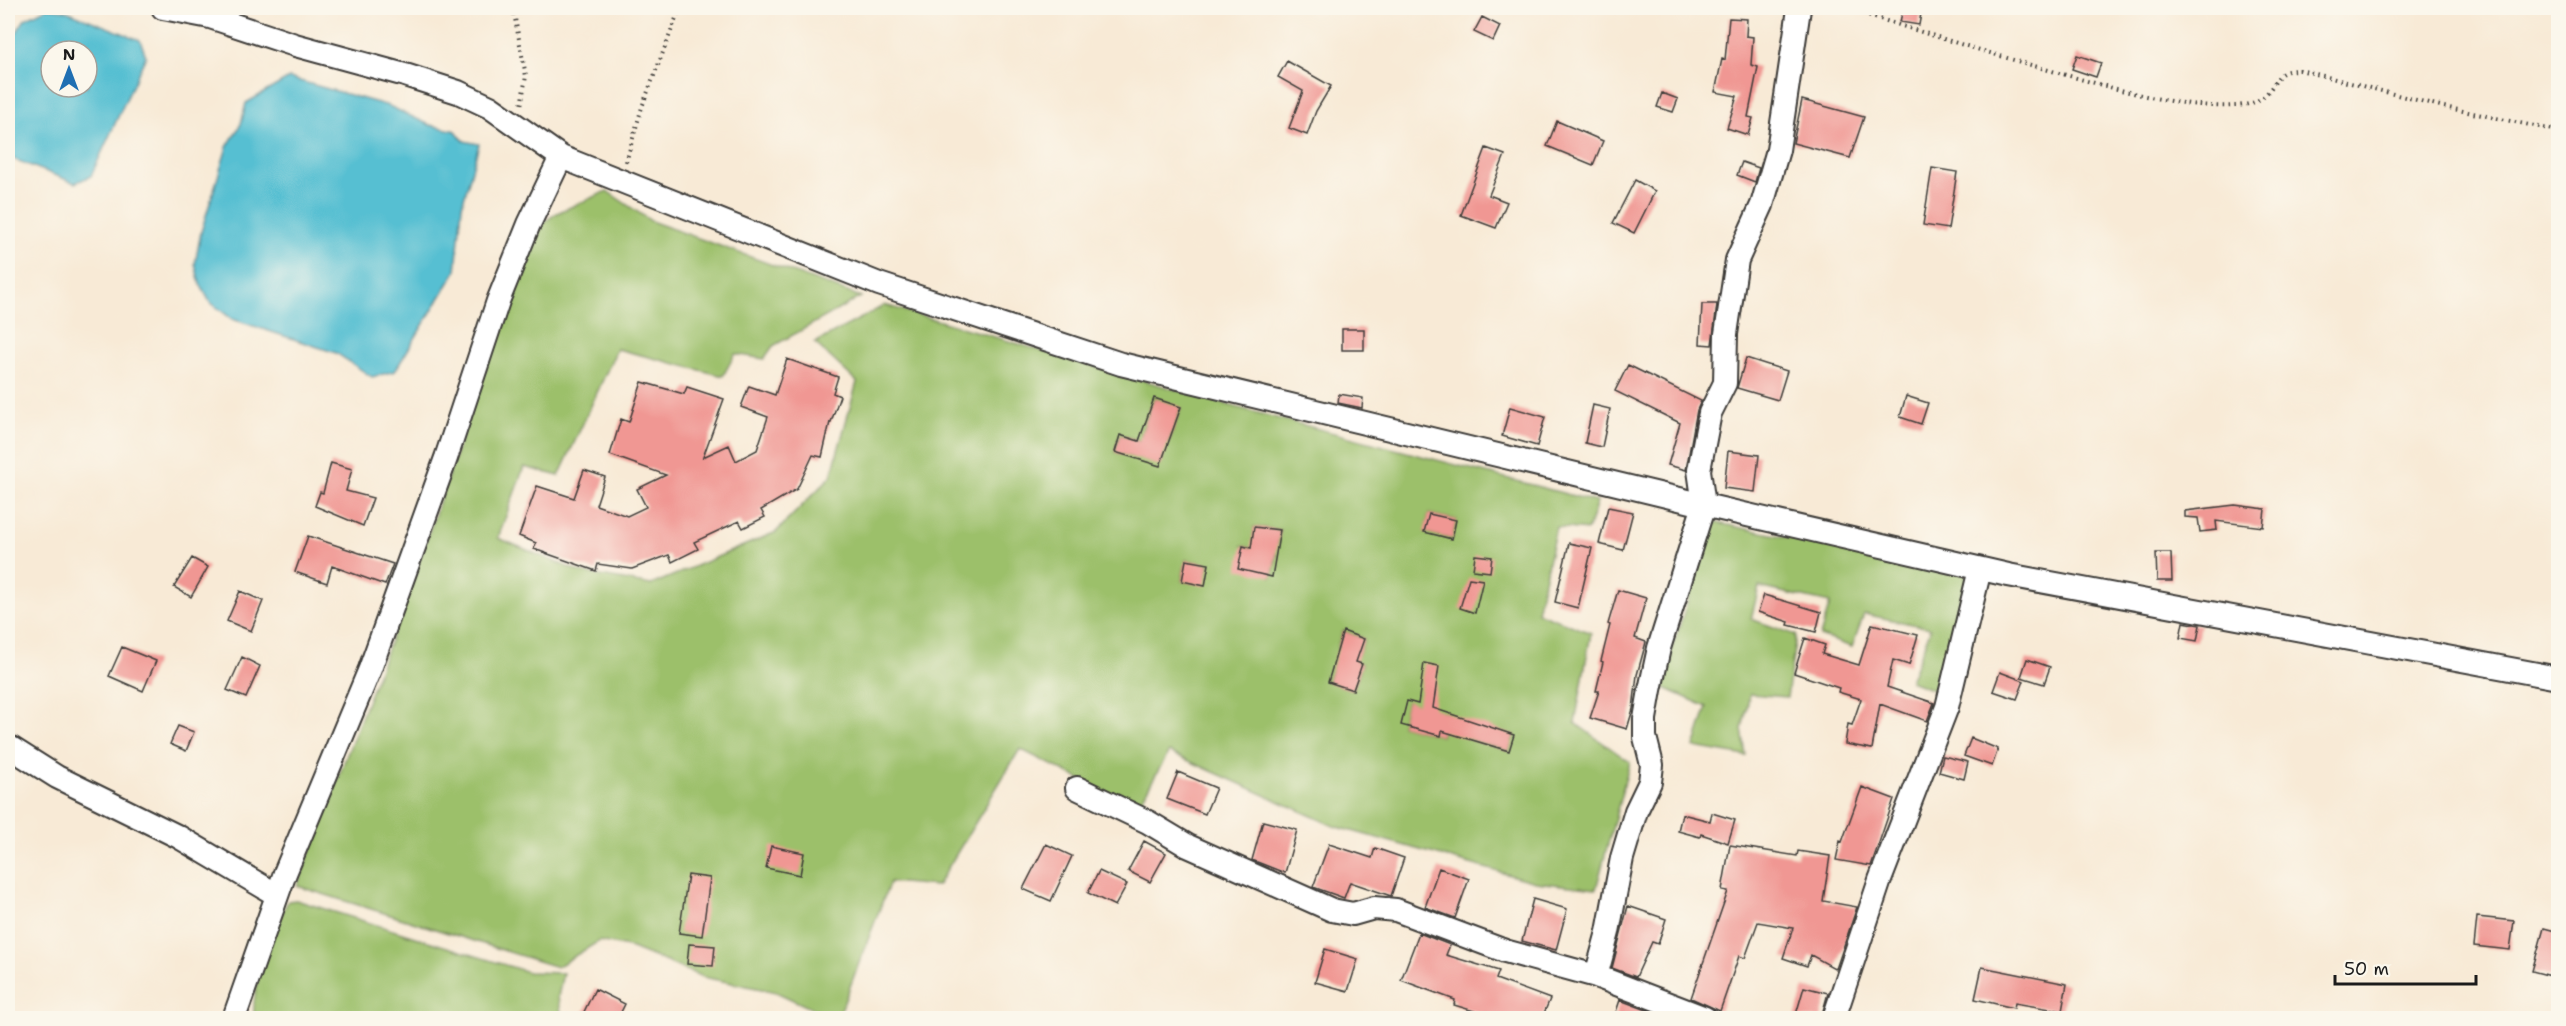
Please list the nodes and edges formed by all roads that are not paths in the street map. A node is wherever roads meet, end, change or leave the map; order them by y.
1 (163, 8) edge
2 (1799, 9) dead end
3 (561, 157) junction
4 (1704, 505) junction
5 (1980, 569) junction
6 (2559, 678) edge
7 (8, 746) edge
8 (1077, 788) dead end
9 (277, 895) junction
10 (1596, 976) junction
11 (234, 1018) edge
12 (1705, 1018) edge
13 (1834, 1018) edge

1 - 3 street
2 - 4 street
3 - 4 street
3 - 9 street
4 - 5 street
4 - 10 street
5 - 6 street
5 - 13 street
7 - 9 street
8 - 10 street
9 - 11 street
10 - 12 street

